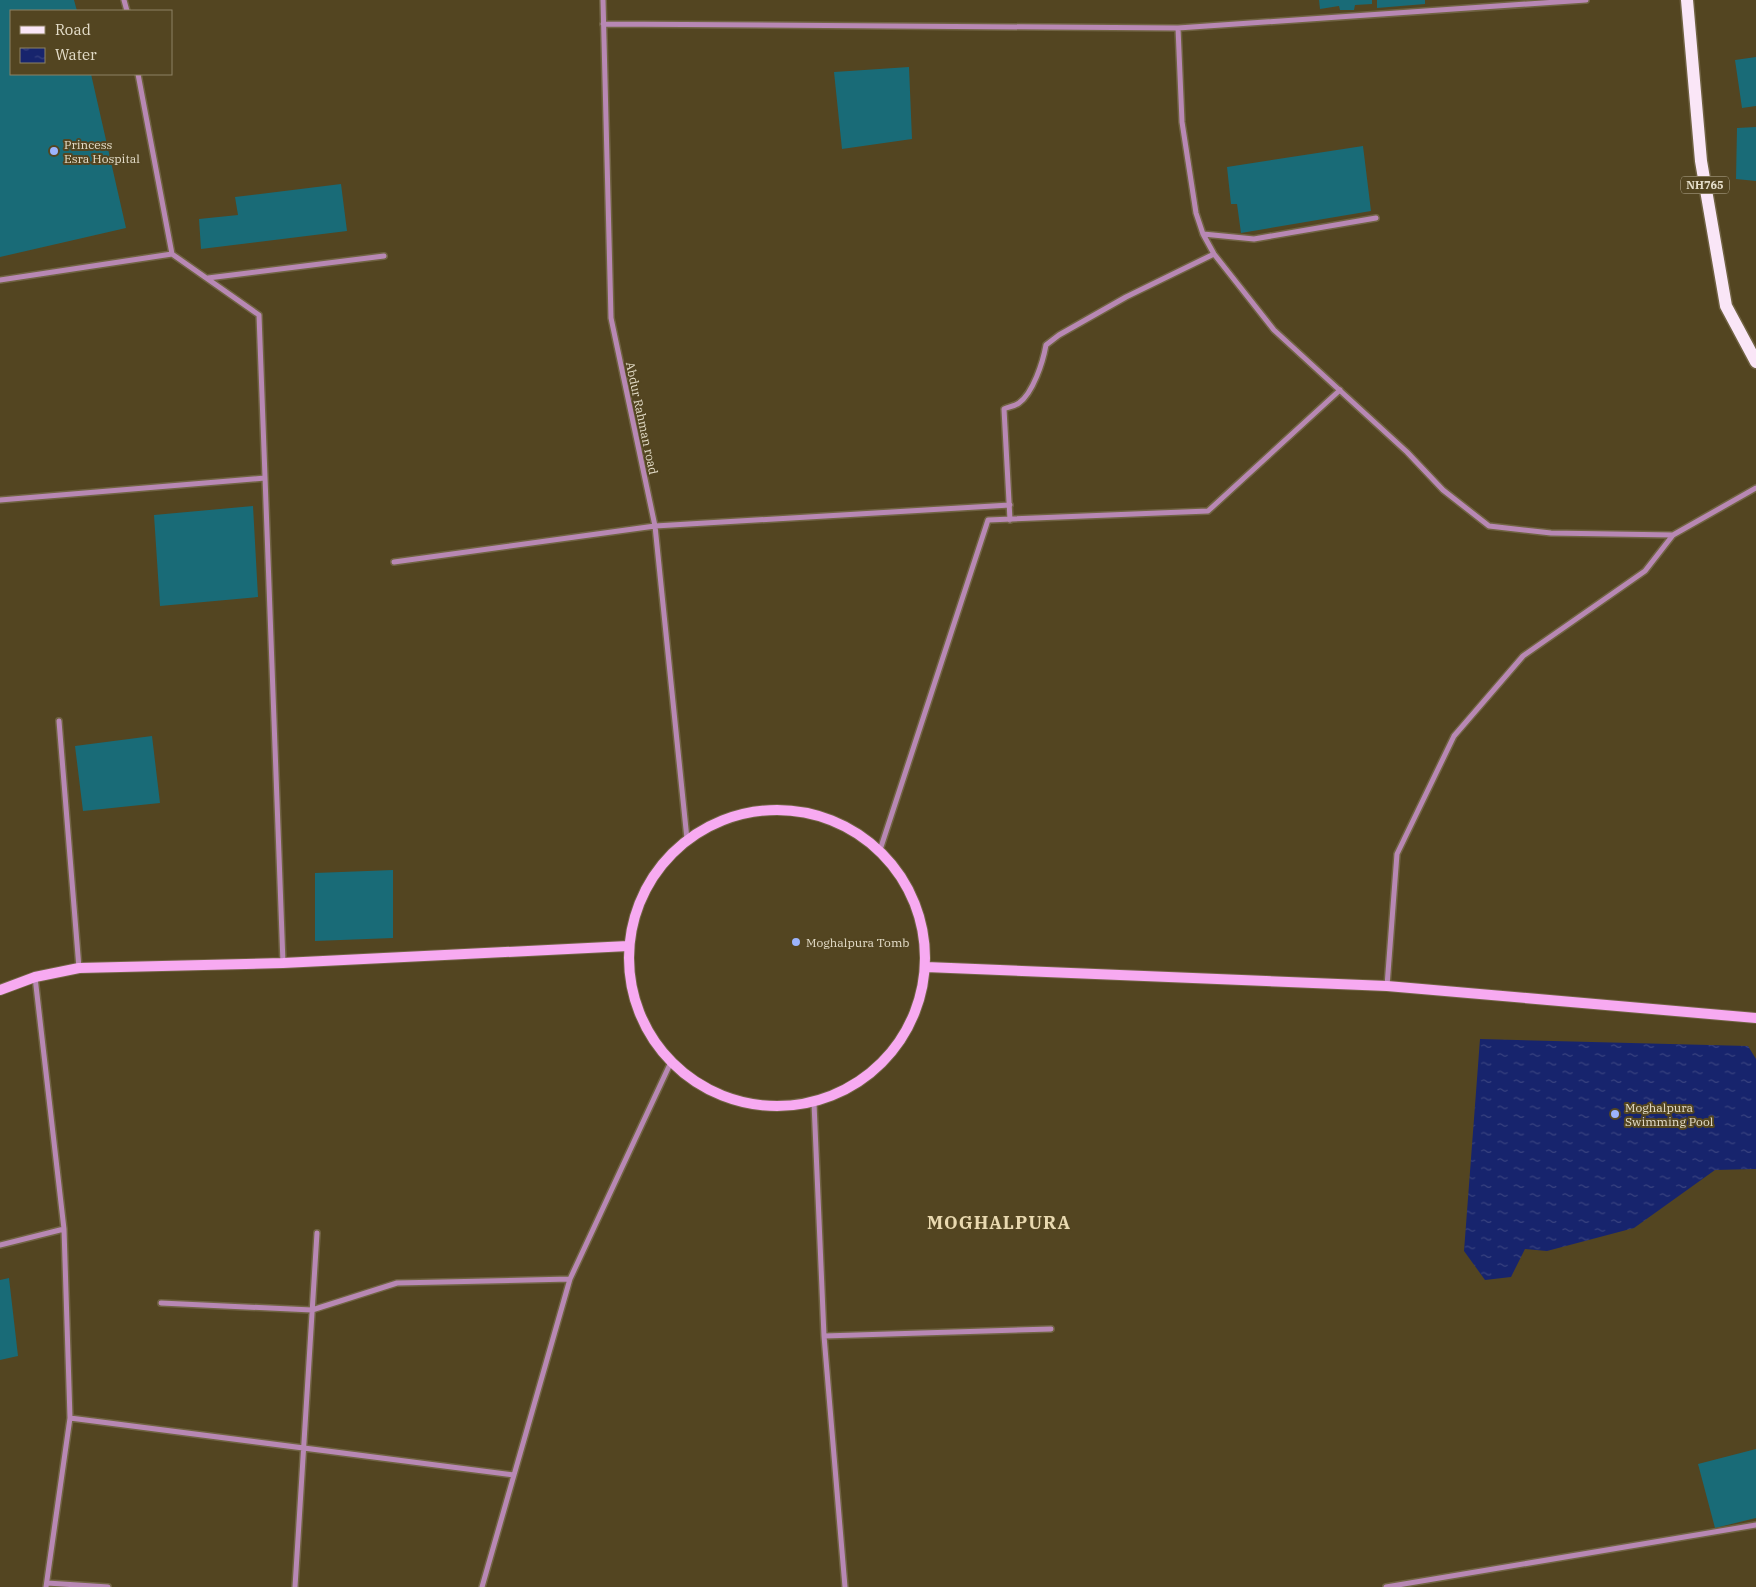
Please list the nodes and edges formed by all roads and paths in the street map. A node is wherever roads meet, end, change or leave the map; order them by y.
1 (603, 0) edge
2 (1586, 0) edge
3 (1687, 0) edge
4 (603, 24) junction
5 (1178, 28) junction
6 (138, 75) edge
7 (1376, 218) dead end
8 (1203, 234) junction
9 (172, 254) junction
10 (1214, 254) junction
11 (384, 256) dead end
12 (208, 278) junction
13 (0, 280) edge
14 (1756, 362) edge
15 (1340, 390) junction
16 (265, 478) junction
17 (1756, 488) edge
18 (0, 500) edge
19 (1010, 505) junction
20 (1010, 520) junction
21 (655, 526) junction
22 (1673, 535) junction
23 (394, 562) dead end
24 (59, 721) dead end
25 (686, 839) junction
26 (880, 850) junction
27 (628, 946) junction
28 (284, 963) junction
29 (926, 966) junction
30 (79, 968) junction
31 (35, 977) junction
32 (1387, 986) junction
33 (0, 990) edge
34 (1756, 1018) edge
35 (671, 1062) junction
36 (814, 1103) junction
37 (64, 1230) junction
38 (317, 1233) dead end
39 (0, 1245) edge
40 (570, 1279) junction
41 (161, 1303) dead end
42 (312, 1310) junction
43 (1051, 1329) dead end
44 (824, 1336) junction
45 (70, 1418) junction
46 (304, 1448) junction
47 (514, 1475) junction
48 (1756, 1525) edge
49 (47, 1585) edge
50 (108, 1587) edge
51 (295, 1587) edge
52 (482, 1587) edge
53 (844, 1587) edge
54 (1386, 1587) edge

1 - 4 street, Abdur Rahman road
2 - 5 street
3 - 14 main road, NH765
4 - 5 street
4 - 21 street, Abdur Rahman road
5 - 8 street
6 - 9 street
7 - 8 street
8 - 10 street
9 - 12 street
9 - 13 street
10 - 15 street
10 - 19 street
11 - 12 street
12 - 16 street
15 - 20 street
15 - 22 street
16 - 18 street
16 - 28 street
17 - 22 street
19 - 20 street
19 - 21 street
20 - 26 street
21 - 23 street
21 - 25 street, Abdur Rahman road
22 - 32 street
24 - 30 street
25 - 26 street
25 - 27 street
26 - 29 street
27 - 28 street
27 - 35 street
28 - 30 street
29 - 32 street
29 - 36 street
30 - 31 street
31 - 33 street
31 - 37 street
32 - 34 street
35 - 36 street
35 - 40 street
36 - 44 street
37 - 39 street
37 - 45 street
38 - 42 street
40 - 42 street
40 - 47 street
41 - 42 street
42 - 46 street
43 - 44 street
44 - 53 street
45 - 46 street
45 - 49 street
46 - 47 street
46 - 51 street
47 - 52 street
48 - 54 street
49 - 50 street

